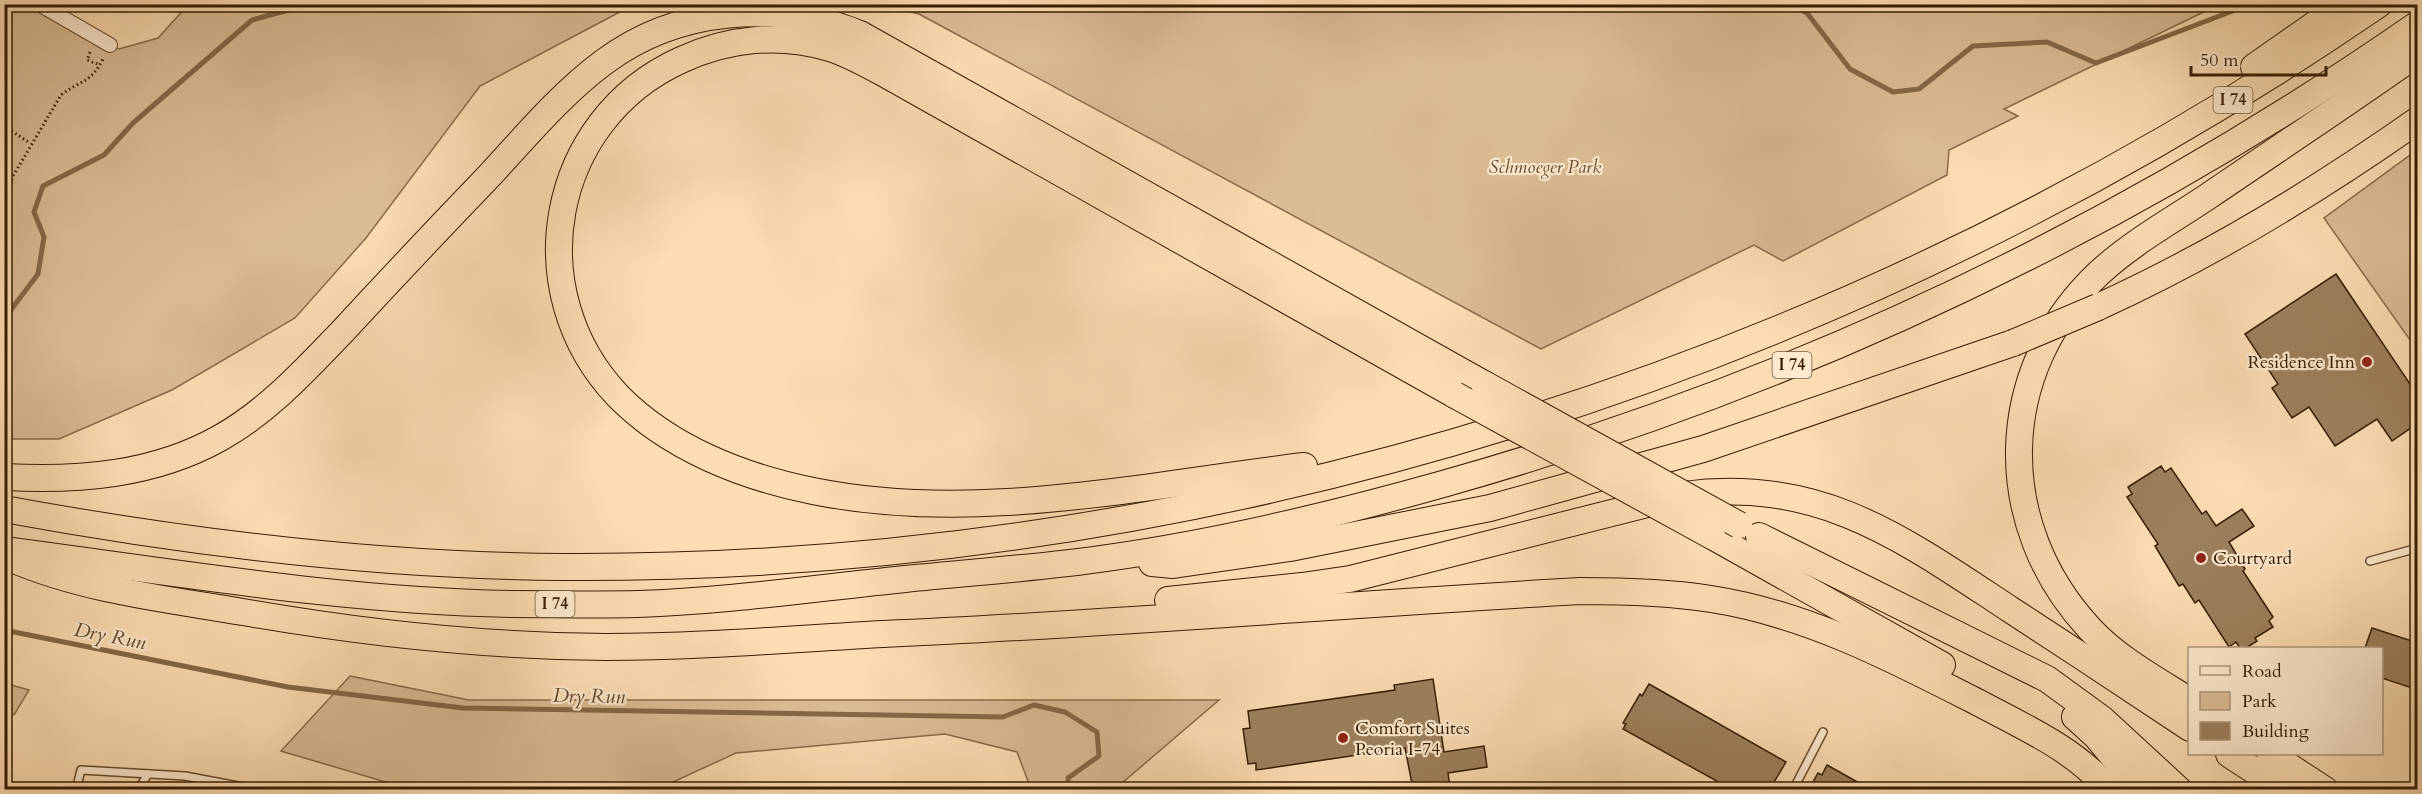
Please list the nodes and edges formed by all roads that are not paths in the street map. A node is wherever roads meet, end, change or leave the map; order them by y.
1 (39, 4) edge
2 (2344, 4) edge
3 (2379, 4) edge
4 (2418, 24) edge
5 (110, 45) dead end
6 (2418, 54) edge
7 (2418, 120) edge
8 (2082, 188) junction
9 (1361, 470) junction
10 (4, 477) edge
11 (4, 509) edge
12 (1749, 531) junction
13 (2418, 548) edge
14 (4, 550) edge
15 (4, 556) edge
16 (1107, 558) junction
17 (2370, 561) dead end
18 (717, 645) junction
19 (2188, 700) edge
20 (2188, 727) edge
21 (1823, 732) dead end
22 (2232, 755) edge
23 (2273, 755) edge
24 (147, 774) junction
25 (76, 789) edge
26 (138, 789) edge
27 (260, 789) edge
28 (1793, 789) edge
29 (2111, 789) edge
30 (2141, 789) edge
31 (2179, 789) edge
32 (2284, 789) edge
33 (2325, 789) edge

1 - 5 street
2 - 8 highway
3 - 8 highway, I 74
4 - 16 highway, I 74
6 - 19 highway
7 - 16 highway, bridge
8 - 9 highway, I 74
9 - 11 highway, I 74
9 - 29 highway, bridge
10 - 12 highway, bridge
12 - 30 highway
12 - 31 highway
13 - 17 lane
14 - 16 highway, I 74
15 - 18 highway
18 - 20 highway
18 - 29 highway
21 - 28 lane
22 - 32 highway
23 - 33 highway
24 - 25 lane
24 - 26 lane
24 - 27 lane

